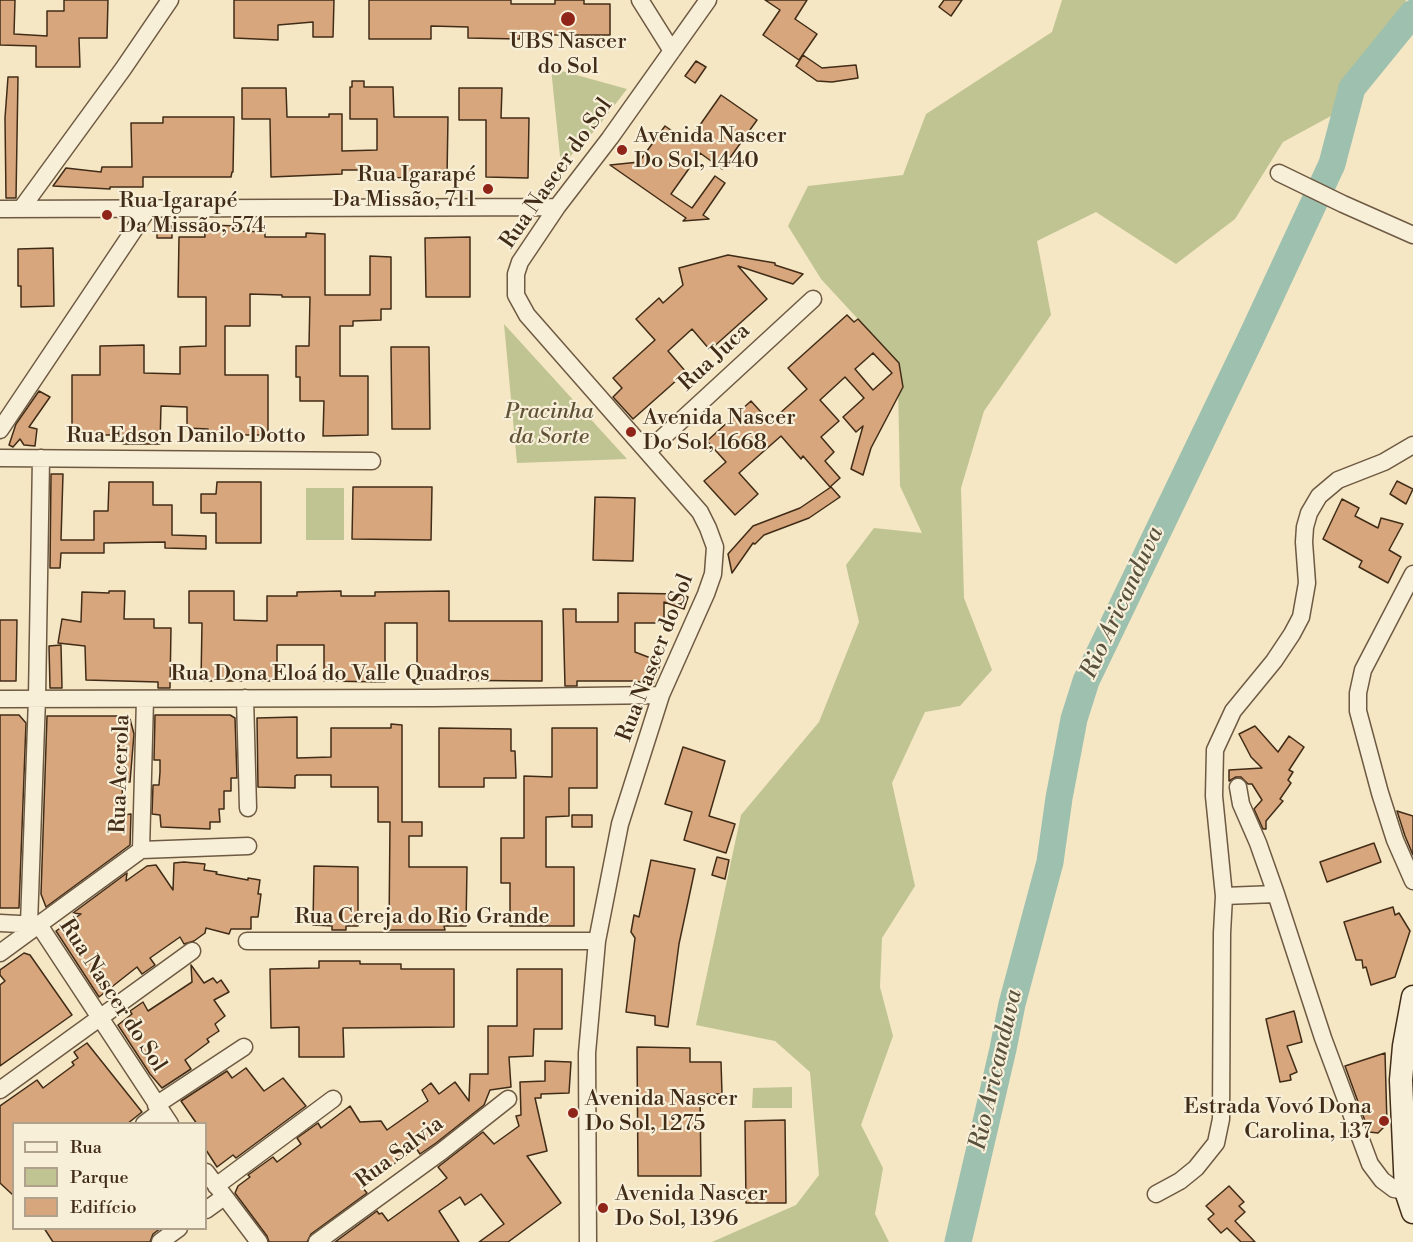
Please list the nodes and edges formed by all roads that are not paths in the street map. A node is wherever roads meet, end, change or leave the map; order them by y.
1 (170, 0) edge
2 (640, 0) edge
3 (708, 0) edge
4 (672, 51) junction
5 (1279, 173) dead end
6 (557, 207) junction
7 (0, 209) edge
8 (21, 209) junction
9 (148, 209) junction
10 (1413, 235) edge
11 (813, 299) dead end
12 (0, 430) edge
13 (1413, 445) edge
14 (648, 451) junction
15 (0, 458) edge
16 (41, 458) junction
17 (372, 461) dead end
18 (1413, 574) edge
19 (661, 695) junction
20 (245, 698) junction
21 (0, 699) edge
22 (37, 699) junction
23 (146, 699) junction
24 (1238, 787) dead end
25 (248, 808) dead end
26 (248, 846) dead end
27 (141, 850) junction
28 (1413, 881) edge
29 (1276, 894) junction
30 (1224, 896) junction
31 (0, 923) edge
32 (34, 925) junction
33 (247, 941) dead end
34 (597, 941) junction
35 (192, 951) dead end
36 (0, 953) edge
37 (1413, 997) edge
38 (101, 1018) junction
39 (244, 1047) dead end
40 (0, 1090) edge
41 (333, 1099) dead end
42 (508, 1099) dead end
43 (162, 1113) edge
44 (147, 1122) edge
45 (1409, 1146) edge
46 (207, 1173) edge
47 (220, 1191) junction
48 (1156, 1194) dead end
49 (1411, 1196) edge
50 (207, 1209) edge
51 (176, 1230) edge
52 (160, 1242) edge
53 (259, 1242) edge
54 (317, 1242) edge
55 (588, 1242) edge

1 - 8 street
2 - 4 street
3 - 4 street, Rua Nascer do Sol
4 - 6 street, Rua Nascer do Sol
5 - 10 street
6 - 9 street
6 - 14 street, Rua Nascer do Sol
7 - 8 street
8 - 9 street
9 - 12 street
11 - 14 street, Rua Juca
13 - 30 street
14 - 19 street, Rua Nascer do Sol
15 - 16 street, Rua Edson Danilo Dotto
16 - 17 street, Rua Edson Danilo Dotto
16 - 22 street
18 - 28 street
19 - 20 street, Rua Dona Eloá do Valle Quadros
19 - 34 street, Rua Nascer do Sol
20 - 23 street, Rua Dona Eloá do Valle Quadros
20 - 25 street
21 - 22 street, Rua Dona Eloá do Valle Quadros
22 - 23 street, Rua Dona Eloá do Valle Quadros
22 - 32 street
23 - 27 street, Rua Acerola
24 - 29 street
26 - 27 street
27 - 32 street
29 - 30 street
29 - 49 street
30 - 48 street
31 - 32 street, Rua Nascer do Sol
32 - 36 street
32 - 38 street, Rua Nascer do Sol
33 - 34 street, Rua Cereja do Rio Grande
34 - 55 street, Rua Nascer do Sol
35 - 38 street
37 - 45 street
38 - 40 street
38 - 43 street, Rua Nascer do Sol
39 - 43 street
41 - 47 street
42 - 54 street, Rua Salvia
43 - 44 street
45 - 49 street
46 - 47 street
47 - 50 street
47 - 53 street
51 - 52 street

